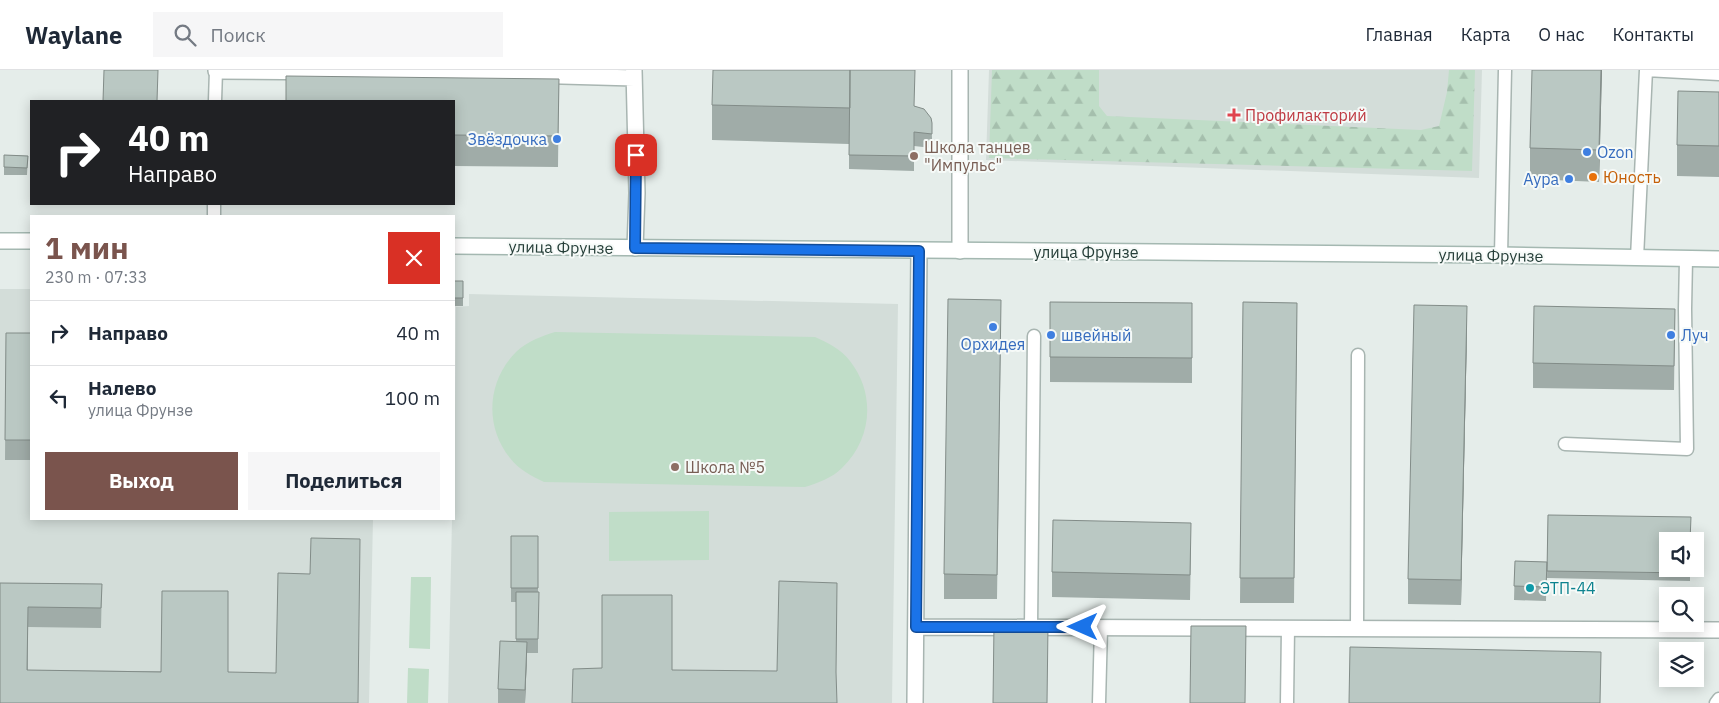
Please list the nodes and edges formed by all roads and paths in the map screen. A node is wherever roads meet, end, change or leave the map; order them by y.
1 (960, 70) edge
2 (1505, 70) edge
3 (216, 71) edge
4 (634, 74) edge
5 (1719, 74) edge
6 (216, 100) edge
7 (0, 240) edge
8 (30, 241) edge
9 (455, 246) edge
10 (635, 248) junction
11 (919, 251) junction
12 (960, 251) junction
13 (1501, 255) junction
14 (1637, 258) junction
15 (1686, 259) junction
16 (1719, 259) edge
17 (1034, 336) dead end
18 (1358, 355) dead end
19 (1565, 444) dead end
20 (916, 627) junction
21 (1032, 627) junction
22 (1101, 627) junction
23 (1288, 628) junction
24 (1357, 628) junction
25 (1719, 630) edge
26 (1719, 698) edge
27 (915, 703) edge
28 (1099, 703) edge
29 (1287, 703) edge
30 (1716, 703) edge

1 - 12 street
2 - 13 lane
3 - 4 street
3 - 6 lane
4 - 10 street
5 - 14 lane
7 - 8 street
9 - 10 street, улица Фрунзе
10 - 11 street, улица Фрунзе
11 - 12 street, улица Фрунзе
11 - 20 street
12 - 13 street, улица Фрунзе
13 - 14 street, улица Фрунзе
14 - 15 street, улица Фрунзе
15 - 16 street, улица Фрунзе
15 - 19 lane
17 - 21 lane
18 - 24 lane
20 - 21 street
20 - 27 street
21 - 22 street
22 - 23 street
22 - 28 lane
23 - 24 street
23 - 29 lane
24 - 25 street
26 - 30 lane

